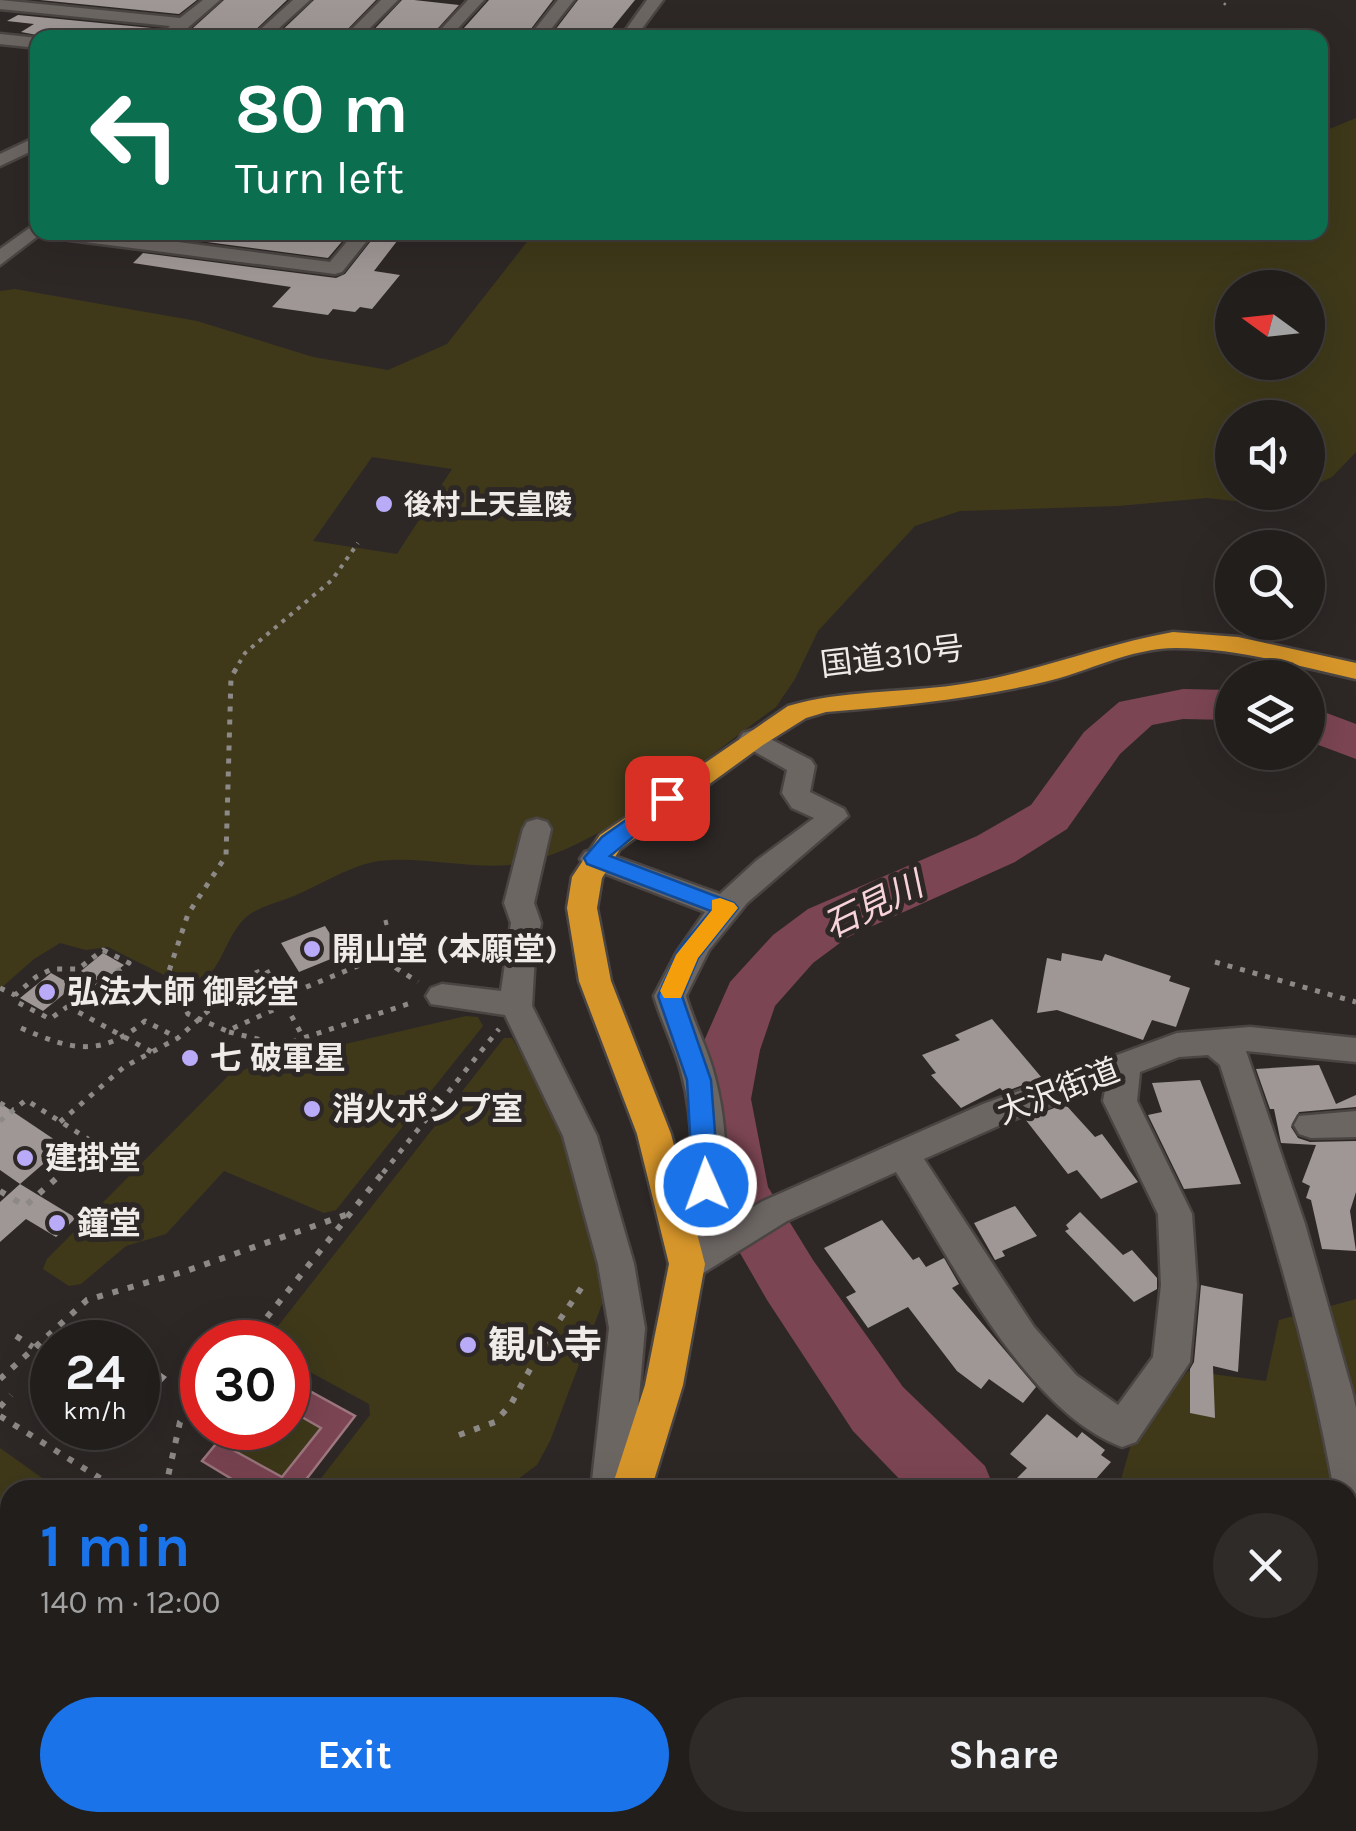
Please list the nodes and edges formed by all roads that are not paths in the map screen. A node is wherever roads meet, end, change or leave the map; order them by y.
1 (212, 0) edge
2 (302, 0) edge
3 (390, 0) edge
4 (476, 0) edge
5 (566, 0) edge
6 (655, 0) edge
7 (0, 4) edge
8 (183, 23) junction
9 (175, 30) edge
10 (267, 30) edge
11 (358, 30) edge
12 (448, 30) edge
13 (541, 30) edge
14 (633, 30) edge
15 (0, 39) edge
16 (30, 42) edge
17 (30, 144) edge
18 (0, 160) edge
19 (30, 238) edge
20 (148, 240) edge
21 (245, 240) edge
22 (359, 240) edge
23 (230, 256) junction
24 (0, 259) edge
25 (1356, 671) edge
26 (753, 740) junction
27 (537, 829) dead end
28 (595, 858) junction
29 (726, 908) junction
30 (442, 996) road end
31 (516, 1006) junction
32 (1212, 1040) junction
33 (1356, 1050) edge
34 (1125, 1066) junction
35 (1311, 1124) dead end
36 (1356, 1124) edge
37 (903, 1154) junction
38 (687, 1264) junction
39 (612, 1480) edge
40 (634, 1480) edge
41 (1352, 1480) edge

1 - 8 street
2 - 10 street
3 - 11 street
4 - 12 street
5 - 13 street
6 - 14 street
7 - 8 street
8 - 9 street
15 - 16 street
17 - 18 street
19 - 24 street
20 - 23 street
21 - 23 street
22 - 23 street
25 - 26 highway, 国道310号
26 - 28 highway, 国道310号
26 - 29 street
27 - 31 street
28 - 29 street
28 - 38 highway
29 - 38 street
30 - 31 street
31 - 39 street
32 - 33 street, 大沢街道
32 - 34 street, 大沢街道
32 - 41 street
34 - 37 street, 大沢街道
34 - 37 street
35 - 36 street
37 - 38 street, 大沢街道
38 - 40 highway

